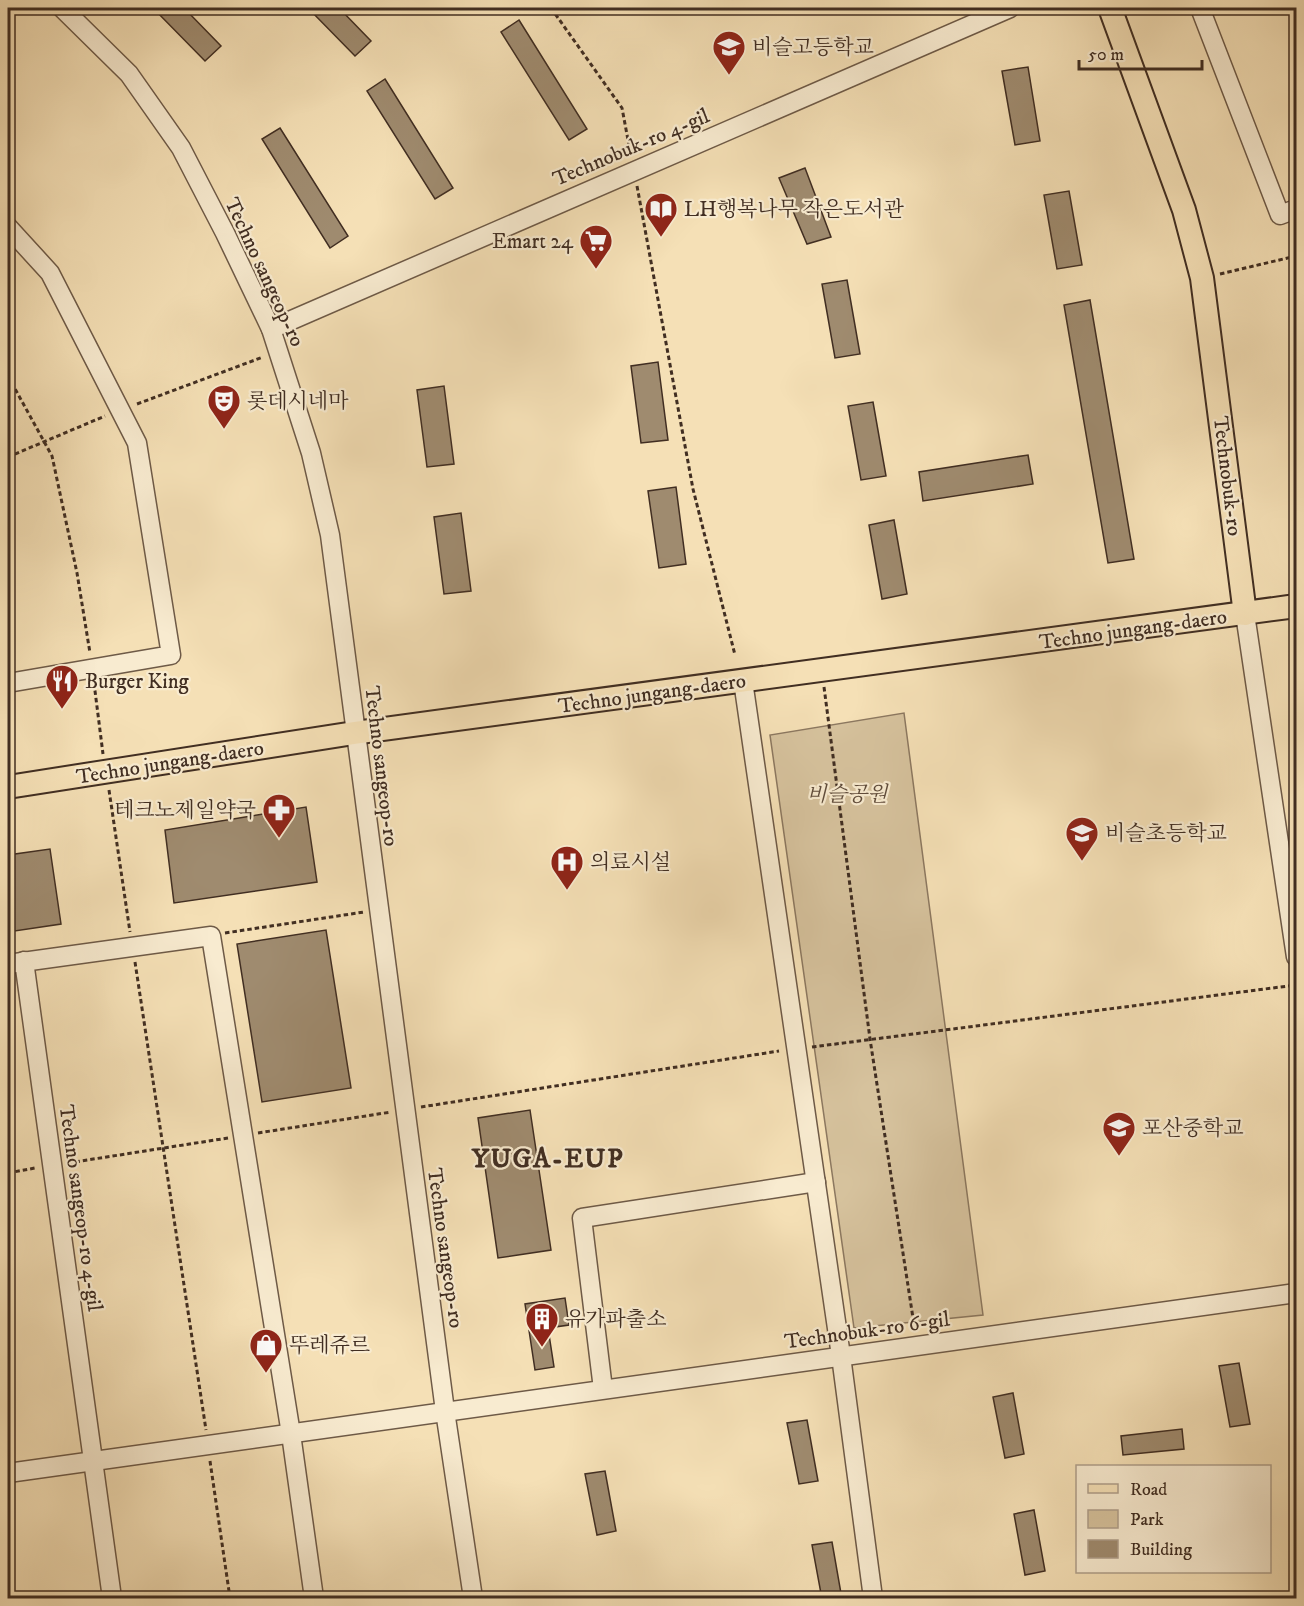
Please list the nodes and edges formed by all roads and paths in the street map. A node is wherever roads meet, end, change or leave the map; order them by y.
1 (62, 8) edge
2 (551, 8) edge
3 (1010, 8) edge
4 (1110, 8) edge
5 (1200, 8) edge
6 (633, 166) dead end
7 (635, 178) dead end
8 (1296, 209) edge
9 (8, 227) edge
10 (1296, 256) edge
11 (1202, 278) junction
12 (271, 329) junction
13 (278, 351) junction
14 (8, 376) edge
15 (120, 410) junction
16 (43, 441) junction
17 (8, 457) edge
18 (1296, 606) edge
19 (1245, 614) junction
20 (735, 655) dead end
21 (92, 669) junction
22 (822, 671) junction
23 (743, 681) junction
24 (8, 683) edge
25 (354, 733) junction
26 (106, 771) junction
27 (8, 787) edge
28 (378, 910) junction
29 (130, 935) dead end
30 (212, 936) junction
31 (1296, 957) edge
32 (134, 959) dead end
33 (16, 962) edge
34 (1296, 986) edge
35 (870, 1039) junction
36 (796, 1049) junction
37 (816, 1182) junction
38 (1296, 1293) edge
39 (917, 1346) junction
40 (841, 1356) junction
41 (603, 1389) junction
42 (445, 1411) junction
43 (291, 1434) junction
44 (208, 1445) junction
45 (93, 1461) junction
46 (8, 1473) edge
47 (112, 1599) edge
48 (230, 1599) edge
49 (314, 1599) edge
50 (473, 1599) edge
51 (873, 1599) edge

1 - 12 street, Techno sangeop-ro
2 - 6 path
3 - 12 street, Technobuk-ro 4-gil
4 - 11 main road, Technobuk-ro
5 - 8 street
7 - 20 path
9 - 15 street
10 - 11 path
11 - 19 main road, Technobuk-ro
12 - 13 street, Techno sangeop-ro
13 - 15 path
13 - 25 street, Techno sangeop-ro
14 - 16 path
15 - 16 path
15 - 21 street
16 - 17 path
16 - 21 path
18 - 19 main road, Techno jungang-daero
19 - 22 main road, Techno jungang-daero
19 - 31 street, Technobuk-ro
21 - 24 street
21 - 26 path
22 - 23 main road, Techno jungang-daero
22 - 35 path
23 - 25 main road, Techno jungang-daero
23 - 36 street
25 - 26 main road, Techno jungang-daero
25 - 28 street, Techno sangeop-ro
26 - 27 main road, Techno jungang-daero
26 - 29 path
28 - 30 path
28 - 42 street, Techno sangeop-ro
30 - 33 street
30 - 43 street
32 - 44 path
33 - 45 street, Techno sangeop-ro 4-gil
34 - 35 path
35 - 36 path
35 - 39 path
36 - 37 street
37 - 40 street
37 - 41 street
38 - 39 street, Technobuk-ro 6-gil
39 - 40 street, Technobuk-ro 6-gil
40 - 41 street, Technobuk-ro 6-gil
40 - 51 street
41 - 42 street, Technobuk-ro 6-gil
42 - 43 street
42 - 50 street, Techno sangeop-ro
43 - 44 street
43 - 49 street
44 - 45 street
44 - 48 path
45 - 46 street
45 - 47 street, Techno sangeop-ro 4-gil

